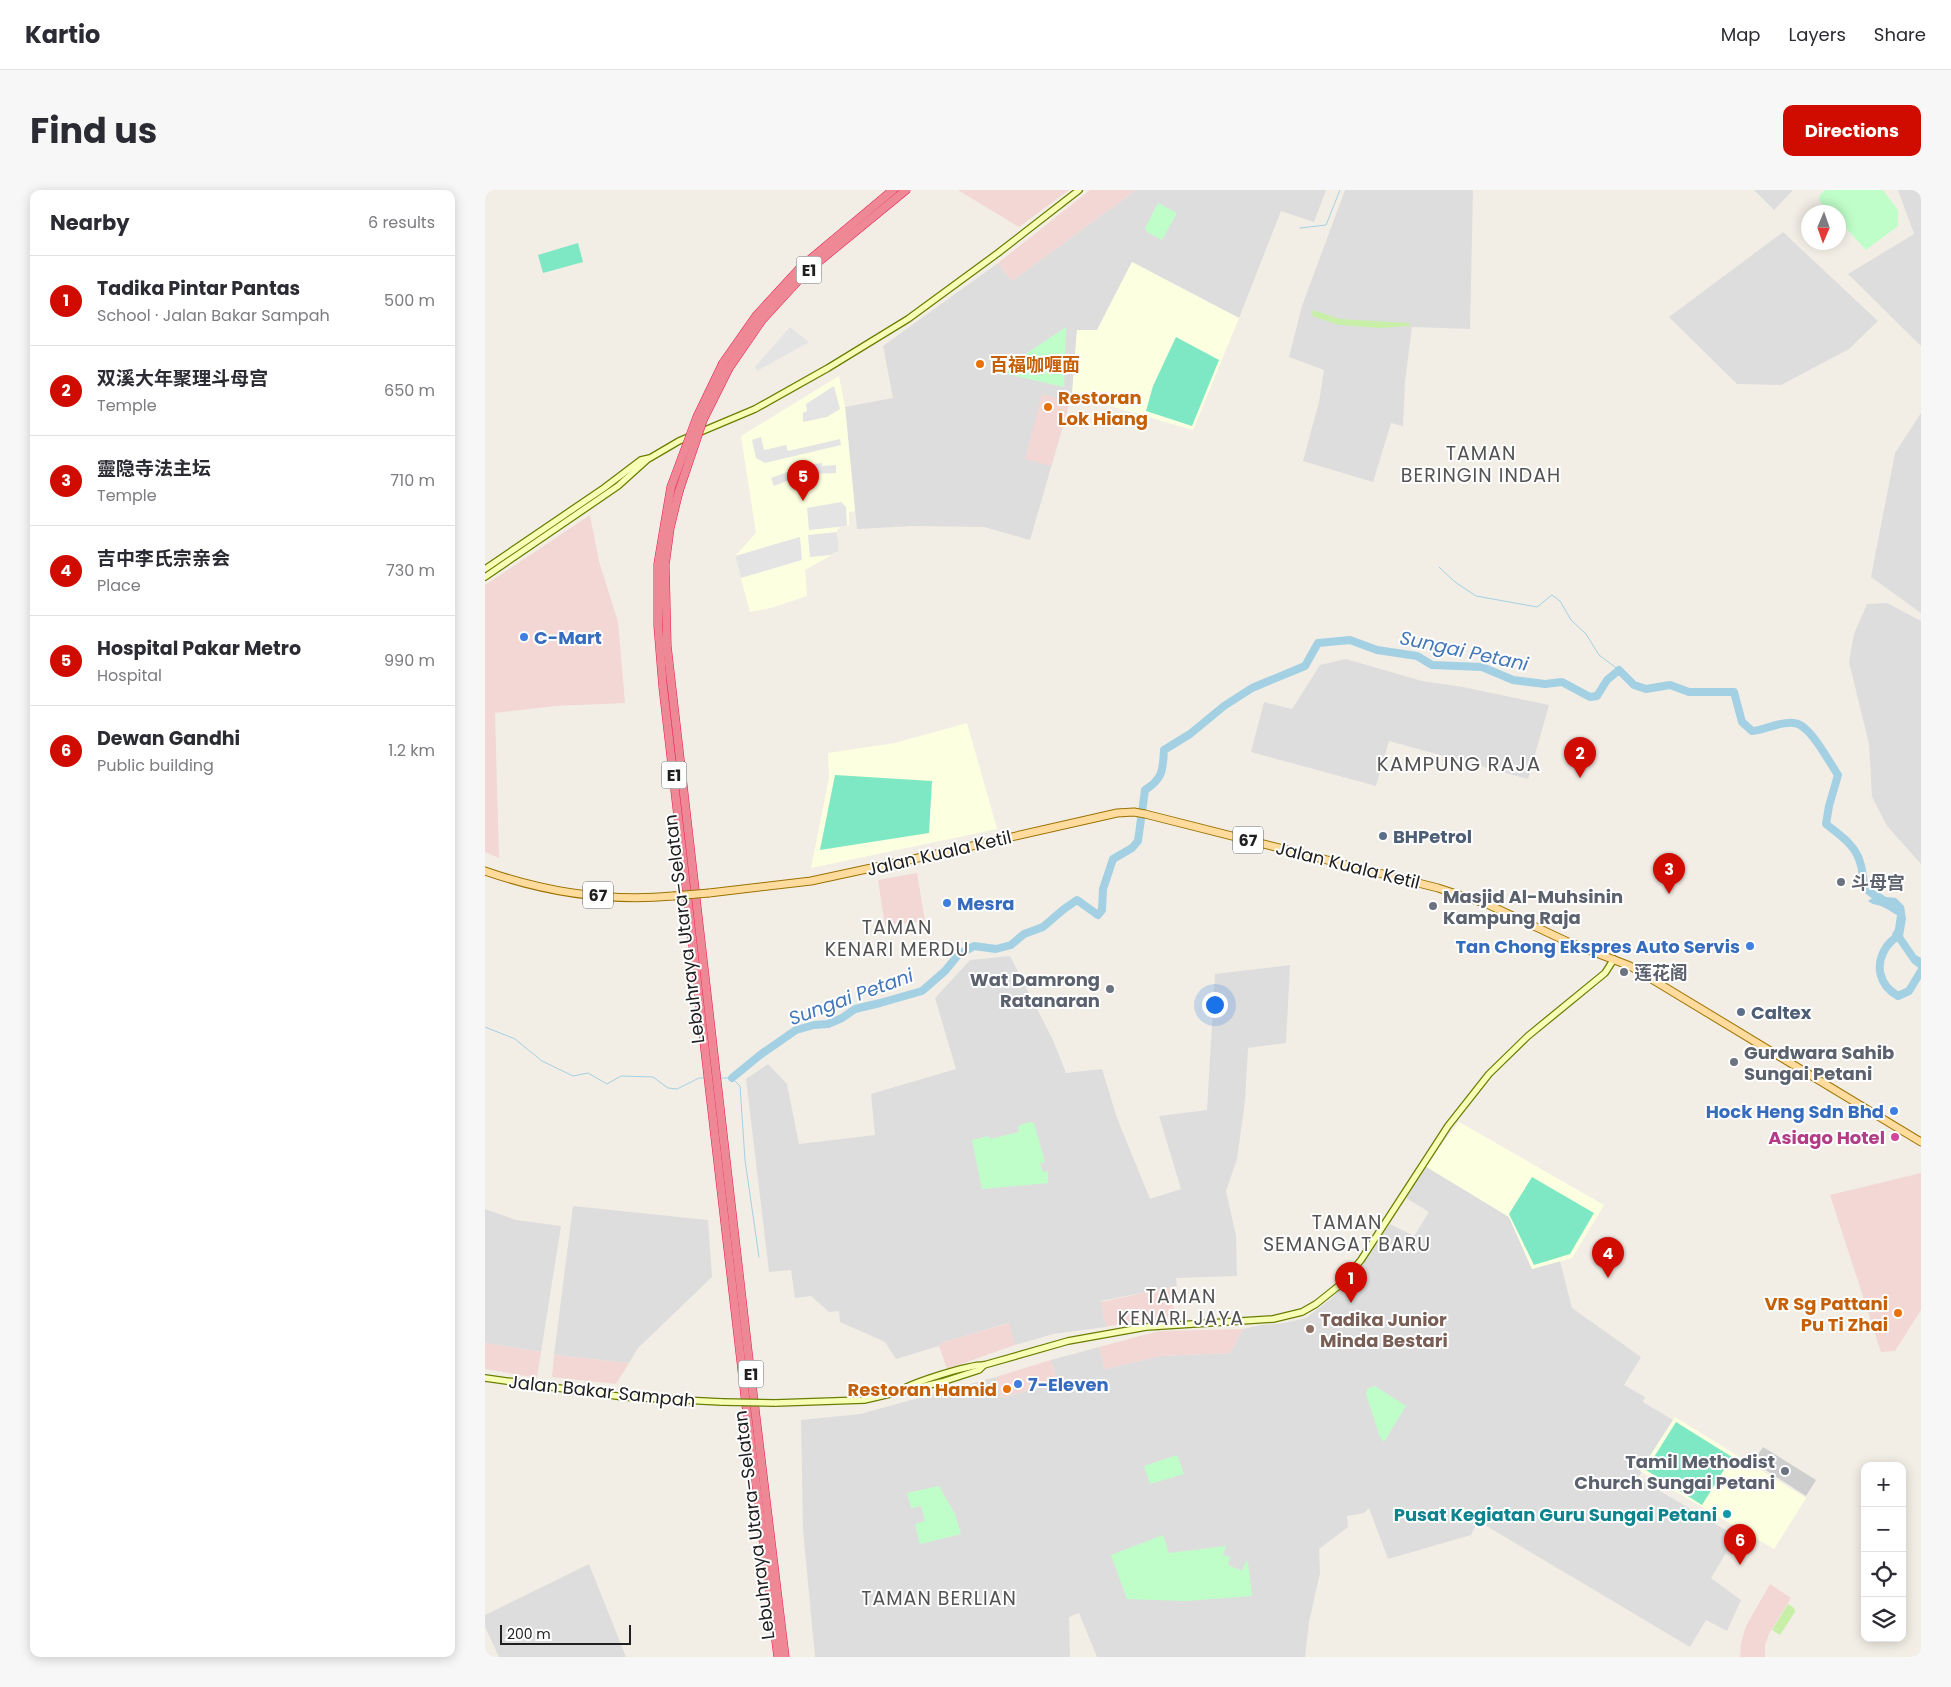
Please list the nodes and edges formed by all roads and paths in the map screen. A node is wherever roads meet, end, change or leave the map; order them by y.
1 (893, 190) edge
2 (906, 190) edge
3 (1079, 190) edge
4 (726, 366) junction
5 (506, 558) junction
6 (485, 569) edge
7 (485, 577) edge
8 (485, 871) edge
9 (1614, 959) junction
10 (711, 1065) junction
11 (714, 1091) junction
12 (1921, 1142) edge
13 (485, 1378) edge
14 (778, 1657) edge
15 (785, 1657) edge

1 - 4 highway, Lebuhraya Utara–Selatan / E1
2 - 4 highway, Lebuhraya Utara–Selatan / E1
3 - 5 main road
4 - 10 highway, Lebuhraya Utara–Selatan / E1, bridge
4 - 10 highway, Lebuhraya Utara–Selatan / E1, bridge
5 - 6 main road
5 - 7 main road
8 - 9 main road, Jalan Kuala Ketil / 67, bridge
9 - 12 main road, Jalan Kuala Ketil / 67
9 - 13 main road, Jalan Bakar Sampah, bridge
10 - 11 highway, Lebuhraya Utara–Selatan / E1
11 - 14 highway, Lebuhraya Utara–Selatan / E1
11 - 15 highway, Lebuhraya Utara–Selatan / E1

